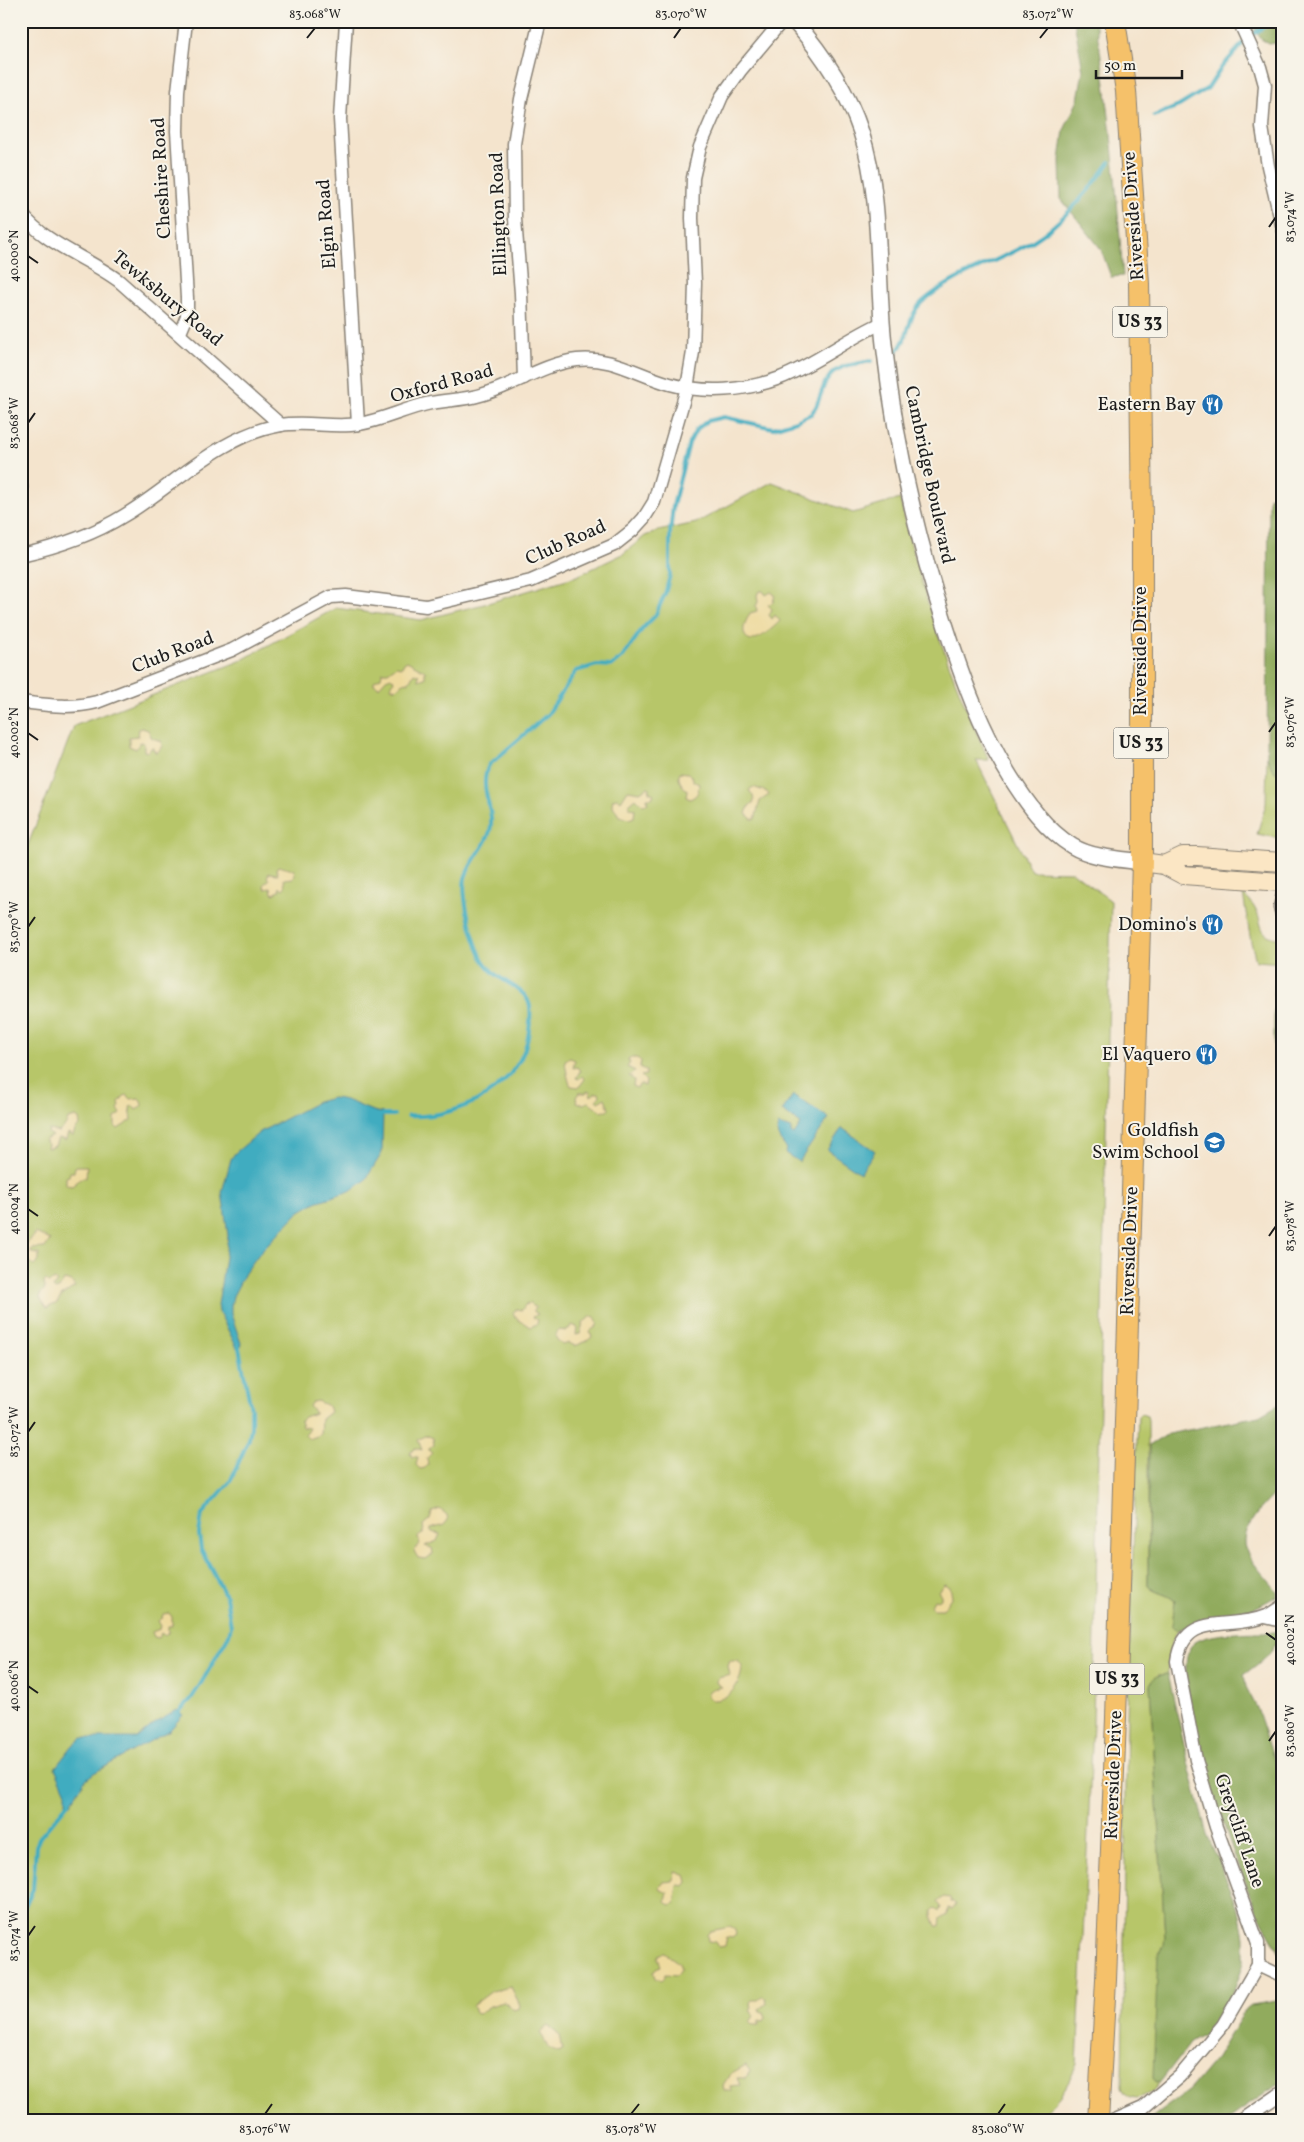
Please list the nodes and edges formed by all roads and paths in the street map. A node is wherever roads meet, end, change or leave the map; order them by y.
1 (186, 21) edge
2 (346, 21) edge
3 (540, 21) edge
4 (782, 21) edge
5 (794, 21) edge
6 (1115, 21) edge
7 (1239, 22) edge
8 (21, 213) edge
9 (1283, 229) edge
10 (882, 323) junction
11 (180, 333) junction
12 (524, 378) junction
13 (687, 388) junction
14 (358, 424) junction
15 (281, 425) junction
16 (21, 486) edge
17 (21, 496) edge
18 (21, 555) edge
19 (21, 702) edge
20 (1142, 862) junction
21 (1283, 862) edge
22 (1164, 865) junction
23 (1283, 882) edge
24 (1283, 894) edge
25 (1283, 918) edge
26 (1283, 1606) edge
27 (1265, 1616) junction
28 (1283, 1621) edge
29 (1258, 1965) junction
30 (1283, 1977) edge
31 (1283, 2092) edge
32 (1098, 2121) edge
33 (1113, 2121) edge
34 (1242, 2121) edge

1 - 11 street, Cheshire Road
2 - 14 street, Elgin Road
3 - 12 street, Ellington Road
4 - 13 street, Club Road
5 - 10 street, Cambridge Boulevard
6 - 20 main road, Riverside Drive / US 33
7 - 9 street
8 - 11 street, Tewksbury Road
10 - 13 street, Oxford Road
10 - 20 street, Cambridge Boulevard
11 - 15 street, Tewksbury Road
12 - 13 street, Oxford Road
12 - 14 street, Oxford Road
13 - 19 street, Club Road
14 - 15 street, Oxford Road
15 - 18 street, Oxford Road
16 - 17 street
20 - 22 main road
20 - 32 main road, Riverside Drive / US 33
21 - 22 main road
22 - 23 main road
24 - 25 street
26 - 27 street, Greycliff Lane
27 - 28 street, Greycliff Lane
27 - 29 street, Greycliff Lane
29 - 30 street
29 - 33 street
31 - 34 street

